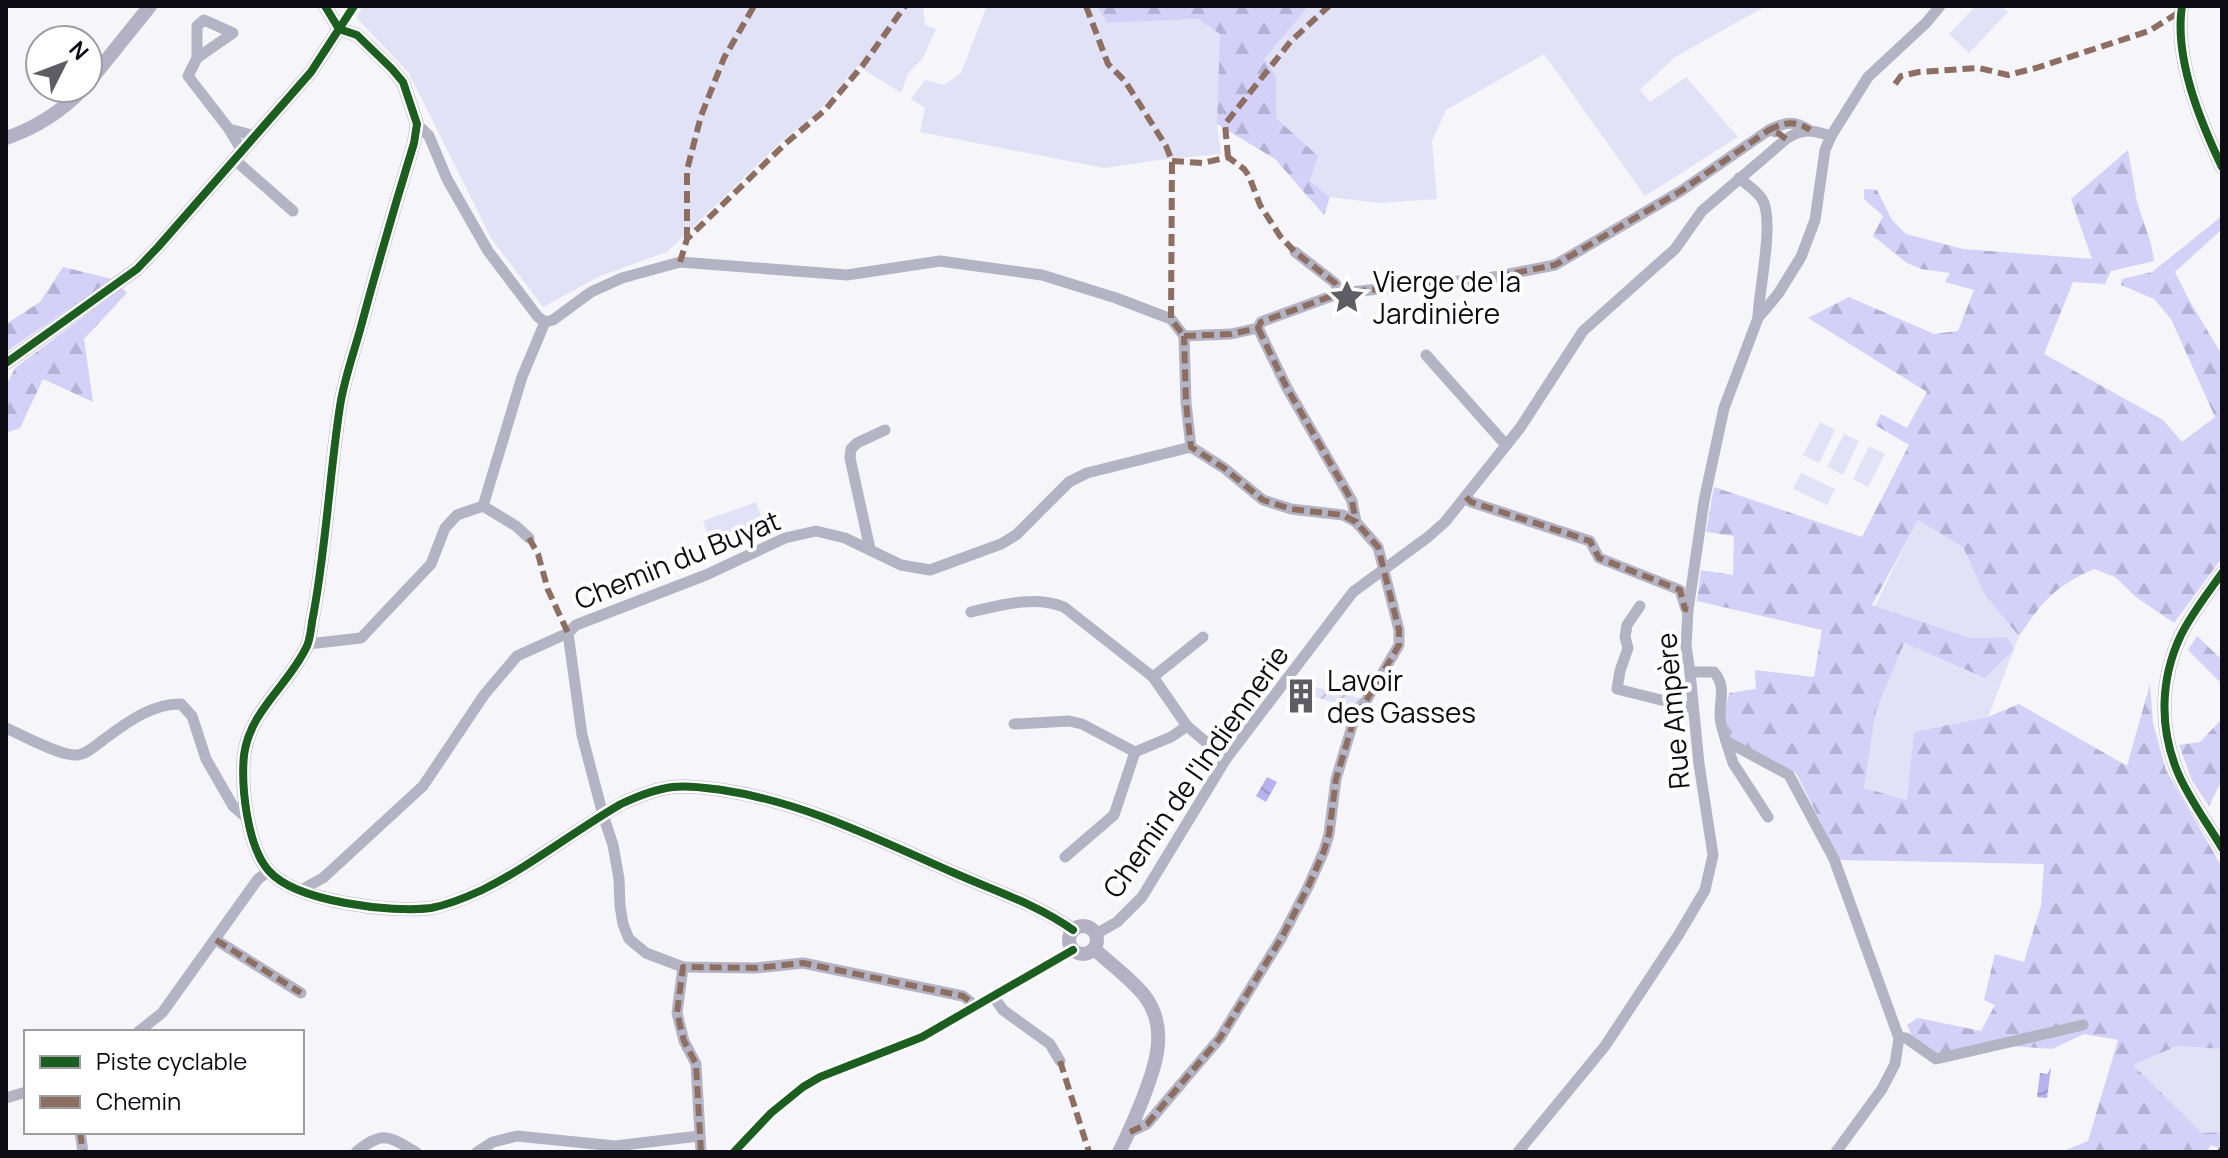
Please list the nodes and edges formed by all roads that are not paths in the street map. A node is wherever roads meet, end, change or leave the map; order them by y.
1 (150, 6) edge
2 (325, 6) edge
3 (354, 6) edge
4 (1940, 6) edge
5 (2182, 6) edge
6 (339, 29) junction
7 (197, 58) dead end
8 (104, 63) edge
9 (67, 104) edge
10 (417, 124) junction
11 (229, 129) junction
12 (1769, 130) junction
13 (1810, 130) junction
14 (255, 136) junction
15 (1831, 136) junction
16 (6, 138) edge
17 (1786, 139) junction
18 (238, 156) junction
19 (2222, 167) edge
20 (1739, 178) junction
21 (293, 211) dead end
22 (1295, 252) dead end
23 (1340, 293) junction
24 (1758, 318) junction
25 (545, 322) junction
26 (1258, 328) junction
27 (1184, 336) junction
28 (1426, 355) dead end
29 (6, 363) edge
30 (885, 430) dead end
31 (1506, 445) junction
32 (1191, 447) junction
33 (1466, 497) junction
34 (483, 506) junction
35 (1356, 522) junction
36 (529, 538) dead end
37 (870, 549) junction
38 (1384, 567) junction
39 (2222, 573) edge
40 (1640, 606) dead end
41 (1688, 610) junction
42 (971, 612) dead end
43 (568, 633) junction
44 (1203, 637) dead end
45 (308, 644) junction
46 (1690, 672) junction
47 (1153, 677) junction
48 (1693, 708) junction
49 (1014, 724) dead end
50 (1187, 726) junction
51 (6, 728) edge
52 (1726, 741) junction
53 (1135, 752) junction
54 (1226, 759) junction
55 (603, 815) junction
56 (1768, 817) dead end
57 (247, 818) junction
58 (2222, 848) edge
59 (1065, 857) dead end
60 (269, 871) junction
61 (301, 890) junction
62 (1073, 930) junction
63 (216, 940) junction
64 (1095, 941) junction
65 (1073, 950) junction
66 (683, 967) junction
67 (301, 993) dead end
68 (993, 996) junction
69 (976, 1006) junction
70 (2083, 1025) dead end
71 (141, 1030) edge
72 (1899, 1038) junction
73 (1060, 1061) dead end
74 (1130, 1132) junction
75 (699, 1136) junction
76 (356, 1152) edge
77 (416, 1152) edge
78 (477, 1152) edge
79 (701, 1152) edge
80 (734, 1152) edge
81 (1119, 1152) edge
82 (1518, 1152) edge
83 (1836, 1152) edge

1 - 8 street
2 - 6 street
3 - 6 street
4 - 15 street, Rue Ampère
5 - 19 street
6 - 10 street
6 - 14 street
7 - 11 street
9 - 16 street
10 - 25 street
10 - 45 street
11 - 14 street
11 - 18 street
12 - 13 street
12 - 17 street
12 - 23 street
13 - 15 street
13 - 17 street, Chemin de l'Indiennerie
14 - 18 street
15 - 24 street, Rue Ampère
17 - 20 street, Chemin de l'Indiennerie
18 - 21 street
18 - 29 street
20 - 24 street
20 - 31 street, Chemin de l'Indiennerie
22 - 23 street
23 - 26 street
24 - 41 street, Rue Ampère
25 - 27 street
25 - 34 street
26 - 27 street
26 - 35 street
27 - 32 street
28 - 31 street
30 - 37 street
31 - 33 street, Chemin de l'Indiennerie
32 - 35 street
32 - 37 street, Chemin du Buyat
33 - 38 street, Chemin de l'Indiennerie
33 - 41 street
34 - 36 street
34 - 45 street
35 - 38 street
37 - 43 street, Chemin du Buyat
38 - 54 street, Chemin de l'Indiennerie
38 - 74 street
39 - 58 street
40 - 48 street
41 - 46 street, Rue Ampère
42 - 47 street
43 - 55 street
43 - 61 street, Chemin du Buyat
44 - 47 street
45 - 57 street
46 - 48 street, Rue Ampère
46 - 52 street
47 - 50 street
48 - 82 street, Rue Ampère
49 - 53 street
50 - 53 street
50 - 54 street
51 - 57 street
52 - 56 street
52 - 72 street
53 - 59 street
54 - 64 street, Chemin de l'Indiennerie
55 - 61 street
55 - 62 street
55 - 66 street
57 - 60 street
60 - 61 street
60 - 63 street
62 - 64 street
62 - 65 street
63 - 67 street
63 - 71 street
64 - 65 street
64 - 74 street
65 - 68 street
66 - 69 street
66 - 75 street
68 - 69 street
68 - 73 street
69 - 80 street
70 - 72 street
72 - 83 street
74 - 81 street
75 - 78 street
75 - 79 street
76 - 77 street

